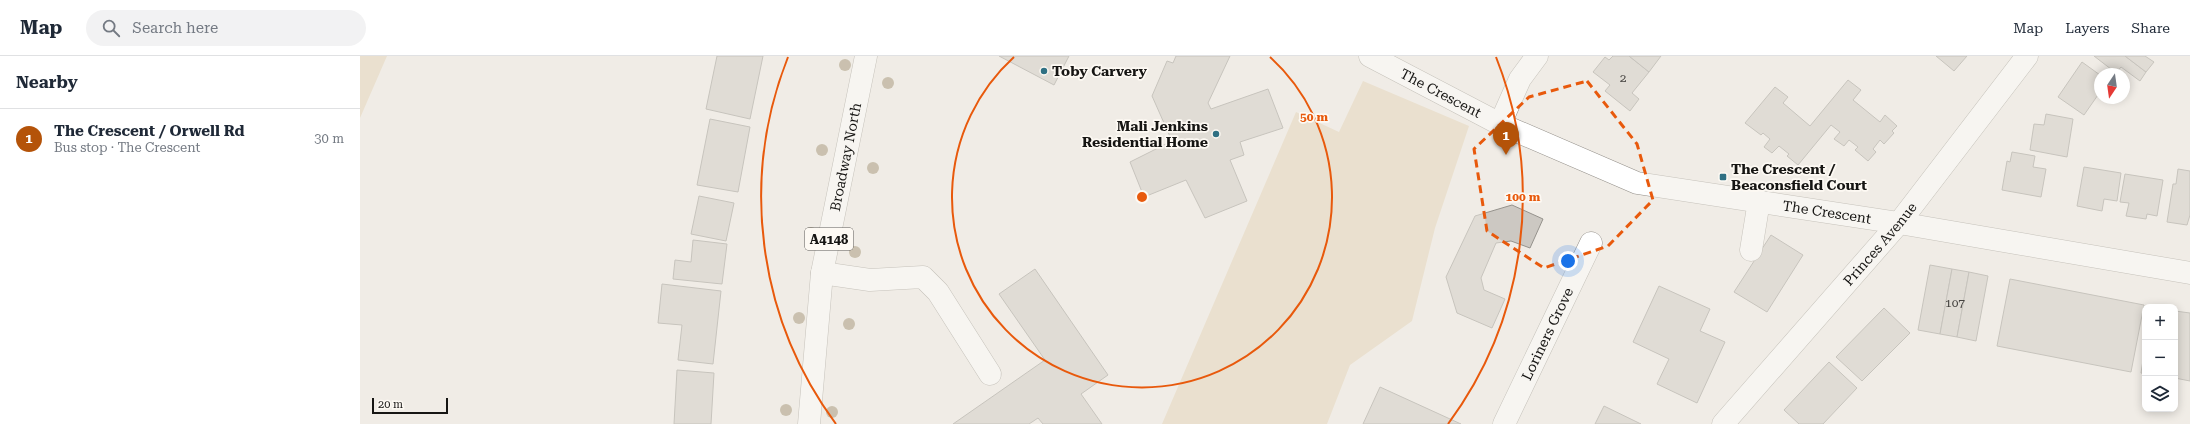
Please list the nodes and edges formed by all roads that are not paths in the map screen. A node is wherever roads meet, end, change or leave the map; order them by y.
1 (866, 56) edge
2 (1370, 56) edge
3 (1537, 56) edge
4 (2027, 56) edge
5 (1500, 124) junction
6 (1759, 201) junction
7 (1899, 223) junction
8 (1591, 243) dead end
9 (1751, 250) dead end
10 (2190, 273) edge
11 (822, 274) junction
12 (990, 374) dead end
13 (809, 424) edge
14 (1504, 424) edge
15 (1723, 424) edge

1 - 11 main road, Broadway North / A4148
2 - 5 main road, The Crescent
3 - 5 main road
4 - 7 main road, Princes Avenue
5 - 6 main road, The Crescent
6 - 7 main road, The Crescent
6 - 9 main road
7 - 10 main road, The Crescent
7 - 15 main road, Princes Avenue
8 - 14 main road, Loriners Grove
11 - 12 main road
11 - 13 main road, Broadway North / A4148

